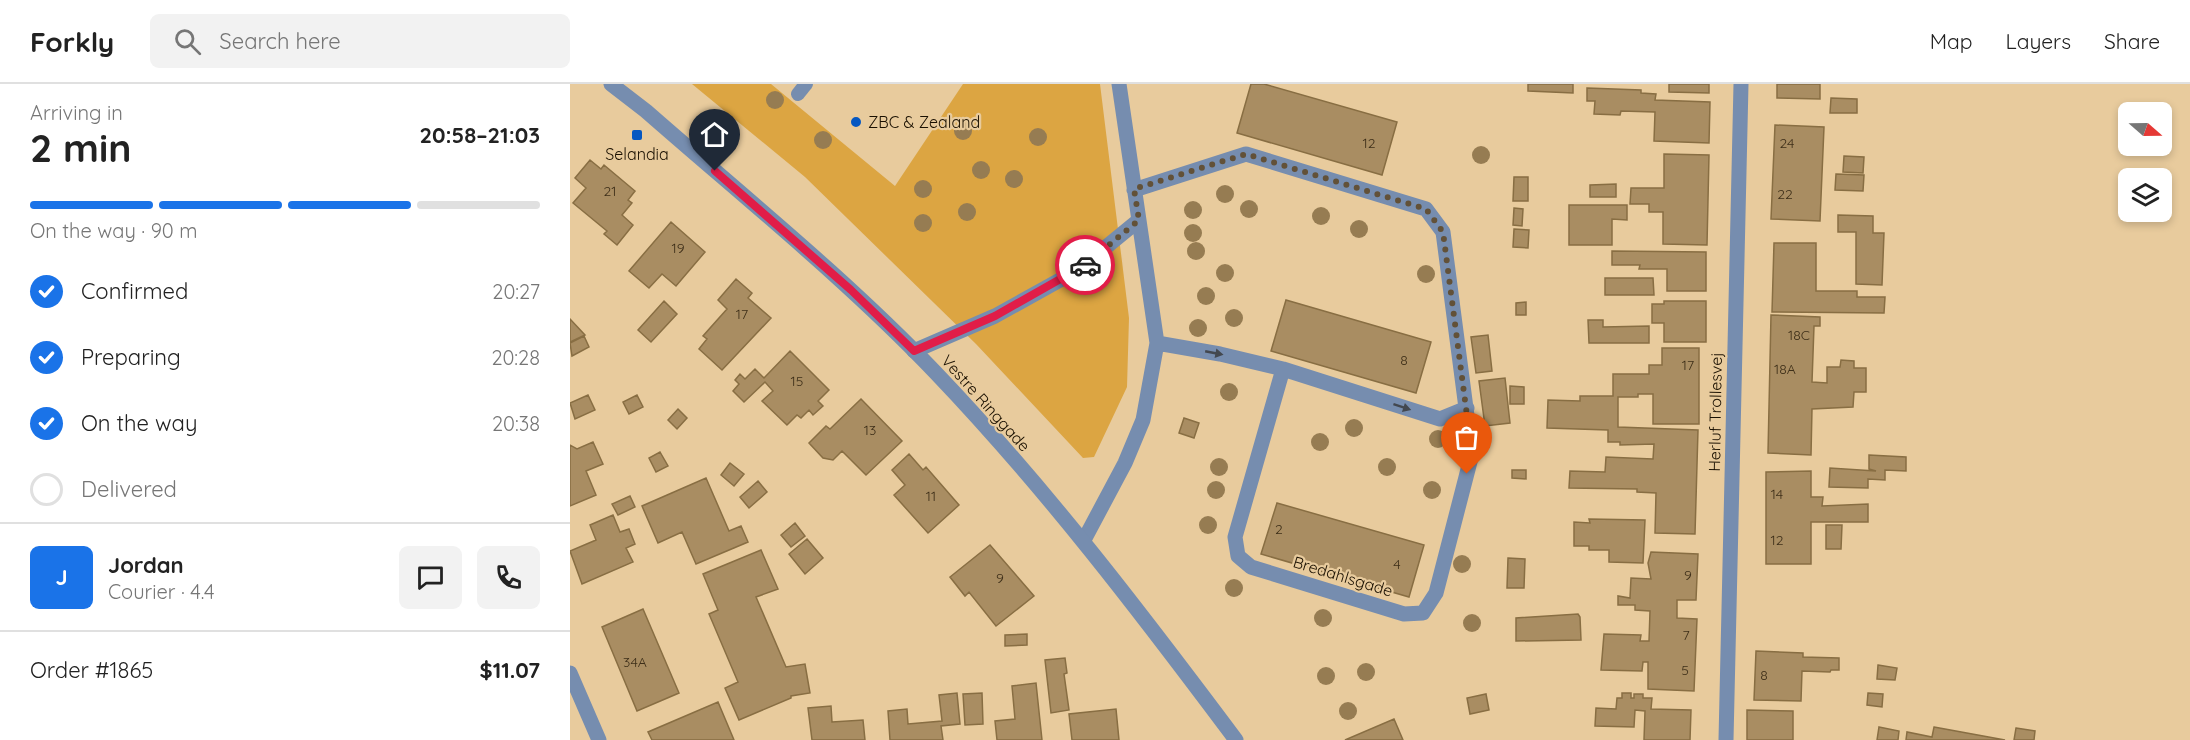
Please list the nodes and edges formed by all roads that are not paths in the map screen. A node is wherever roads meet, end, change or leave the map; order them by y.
1 (611, 84) edge
2 (1119, 84) edge
3 (1741, 84) edge
4 (1134, 189) junction
5 (1139, 220) junction
6 (1157, 343) junction
7 (914, 351) junction
8 (1282, 369) junction
9 (1467, 408) junction
10 (1084, 540) junction
11 (570, 673) edge
12 (599, 740) edge
13 (1236, 740) edge
14 (1726, 740) edge

1 - 7 street, Vestre Ringgade
2 - 4 street
3 - 14 street, Herluf Trollesvej
4 - 5 street
4 - 9 street, Bredahlsgade
5 - 6 street
5 - 7 street
6 -> 8 street
6 - 10 street
7 - 10 street, Vestre Ringgade
8 -> 9 street
8 - 9 street, Bredahlsgade
10 - 13 street, Vestre Ringgade
11 - 12 street

